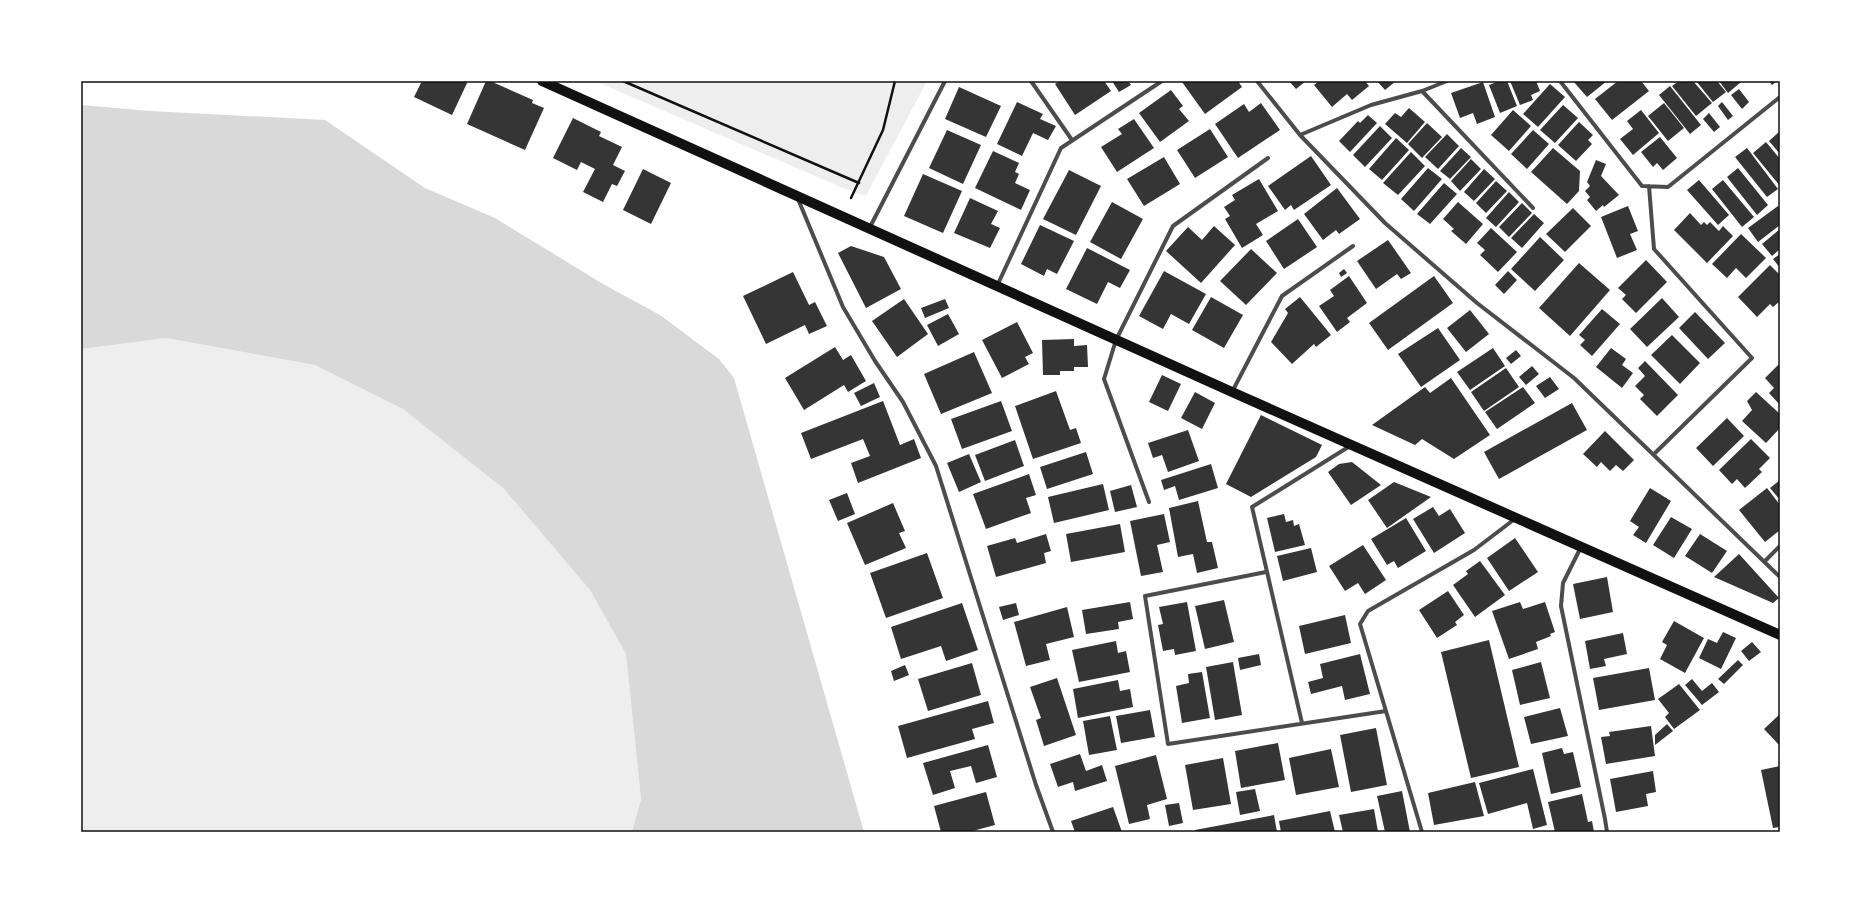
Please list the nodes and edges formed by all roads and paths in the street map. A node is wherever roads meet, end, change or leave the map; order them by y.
1 (542, 81) edge
2 (623, 81) edge
3 (895, 81) edge
4 (945, 81) edge
5 (1030, 81) edge
6 (1162, 81) edge
7 (1257, 81) edge
8 (1447, 81) edge
9 (1560, 81) edge
10 (1422, 91) junction
11 (1780, 97) edge
12 (1300, 135) junction
13 (1072, 140) junction
14 (1268, 158) dead end
15 (859, 183) junction
16 (1650, 186) junction
17 (797, 197) junction
18 (1533, 208) dead end
19 (841, 217) junction
20 (868, 229) junction
21 (1353, 246) dead end
22 (996, 286) junction
23 (1116, 340) junction
24 (1232, 392) junction
25 (1351, 445) junction
26 (1654, 454) junction
27 (1149, 502) dead end
28 (1516, 518) junction
29 (1780, 546) edge
30 (1582, 547) junction
31 (1765, 561) junction
32 (1266, 572) junction
33 (1780, 577) edge
34 (1780, 635) edge
35 (1386, 711) junction
36 (1302, 723) junction
37 (1053, 832) edge
38 (1422, 832) edge
39 (1607, 832) edge

1 - 17 main road
2 - 15 path
3 - 15 path
4 - 20 street
5 - 13 street
6 - 13 street
7 - 12 street
8 - 10 street
9 - 16 street
10 - 12 street
10 - 18 street
11 - 16 street
12 - 26 street
13 - 22 street
14 - 23 street
15 - 19 path
16 - 26 street
17 - 19 main road
17 - 37 street
19 - 20 main road
20 - 22 main road
21 - 24 street
22 - 23 main road
23 - 24 main road
23 - 27 street
24 - 25 main road
25 - 28 main road
25 - 32 street
26 - 31 street
28 - 30 main road
28 - 35 street
29 - 31 street
30 - 34 main road
30 - 39 street
31 - 33 street
32 - 36 street
32 - 36 street
35 - 36 street
35 - 38 street

